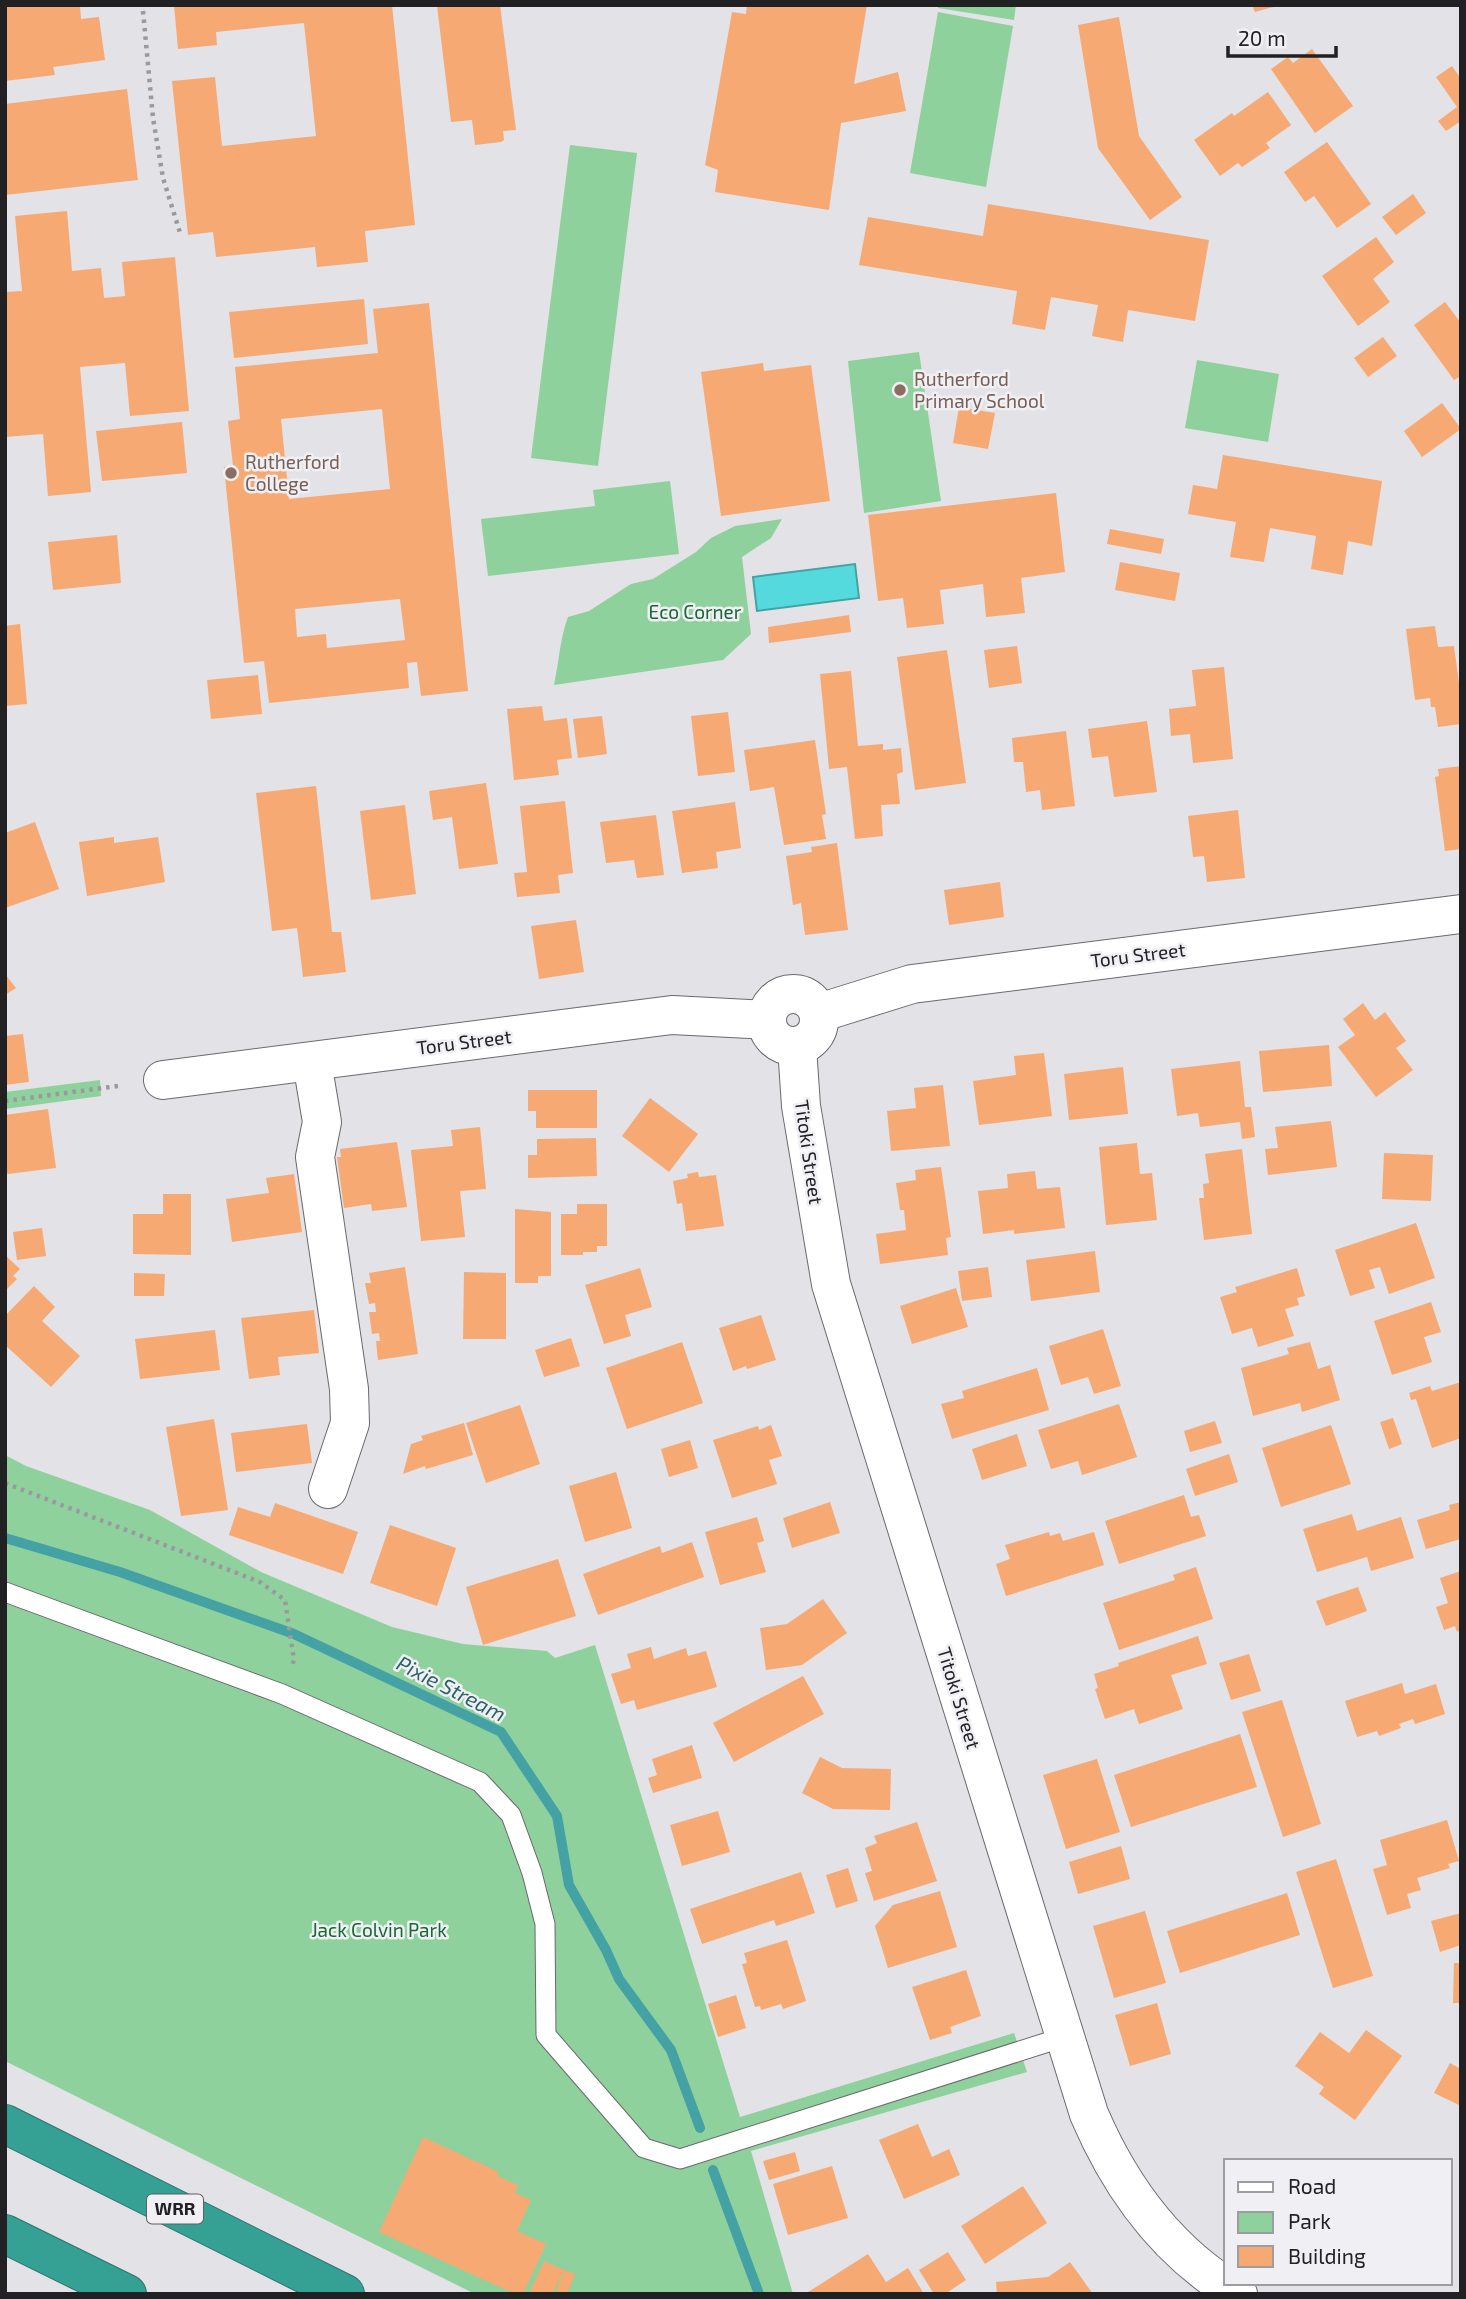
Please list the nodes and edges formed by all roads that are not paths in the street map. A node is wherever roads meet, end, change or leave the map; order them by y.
1 (1461, 914) edge
2 (819, 1013) junction
3 (766, 1020) junction
4 (797, 1046) junction
5 (312, 1062) junction
6 (163, 1080) dead end
7 (328, 1489) dead end
8 (5, 1592) edge
9 (1064, 2037) junction
10 (5, 2124) edge
11 (5, 2234) edge
12 (1224, 2284) edge
13 (127, 2294) edge
14 (345, 2294) edge

1 - 2 street, Toru Street
2 - 3 street
2 - 4 street
3 - 4 street
3 - 5 street, Toru Street
4 - 9 street, Titoki Street
5 - 6 street, Toru Street
5 - 7 street
8 - 9 lane
9 - 12 street, Titoki Street
10 - 14 highway, WRR
11 - 13 highway

